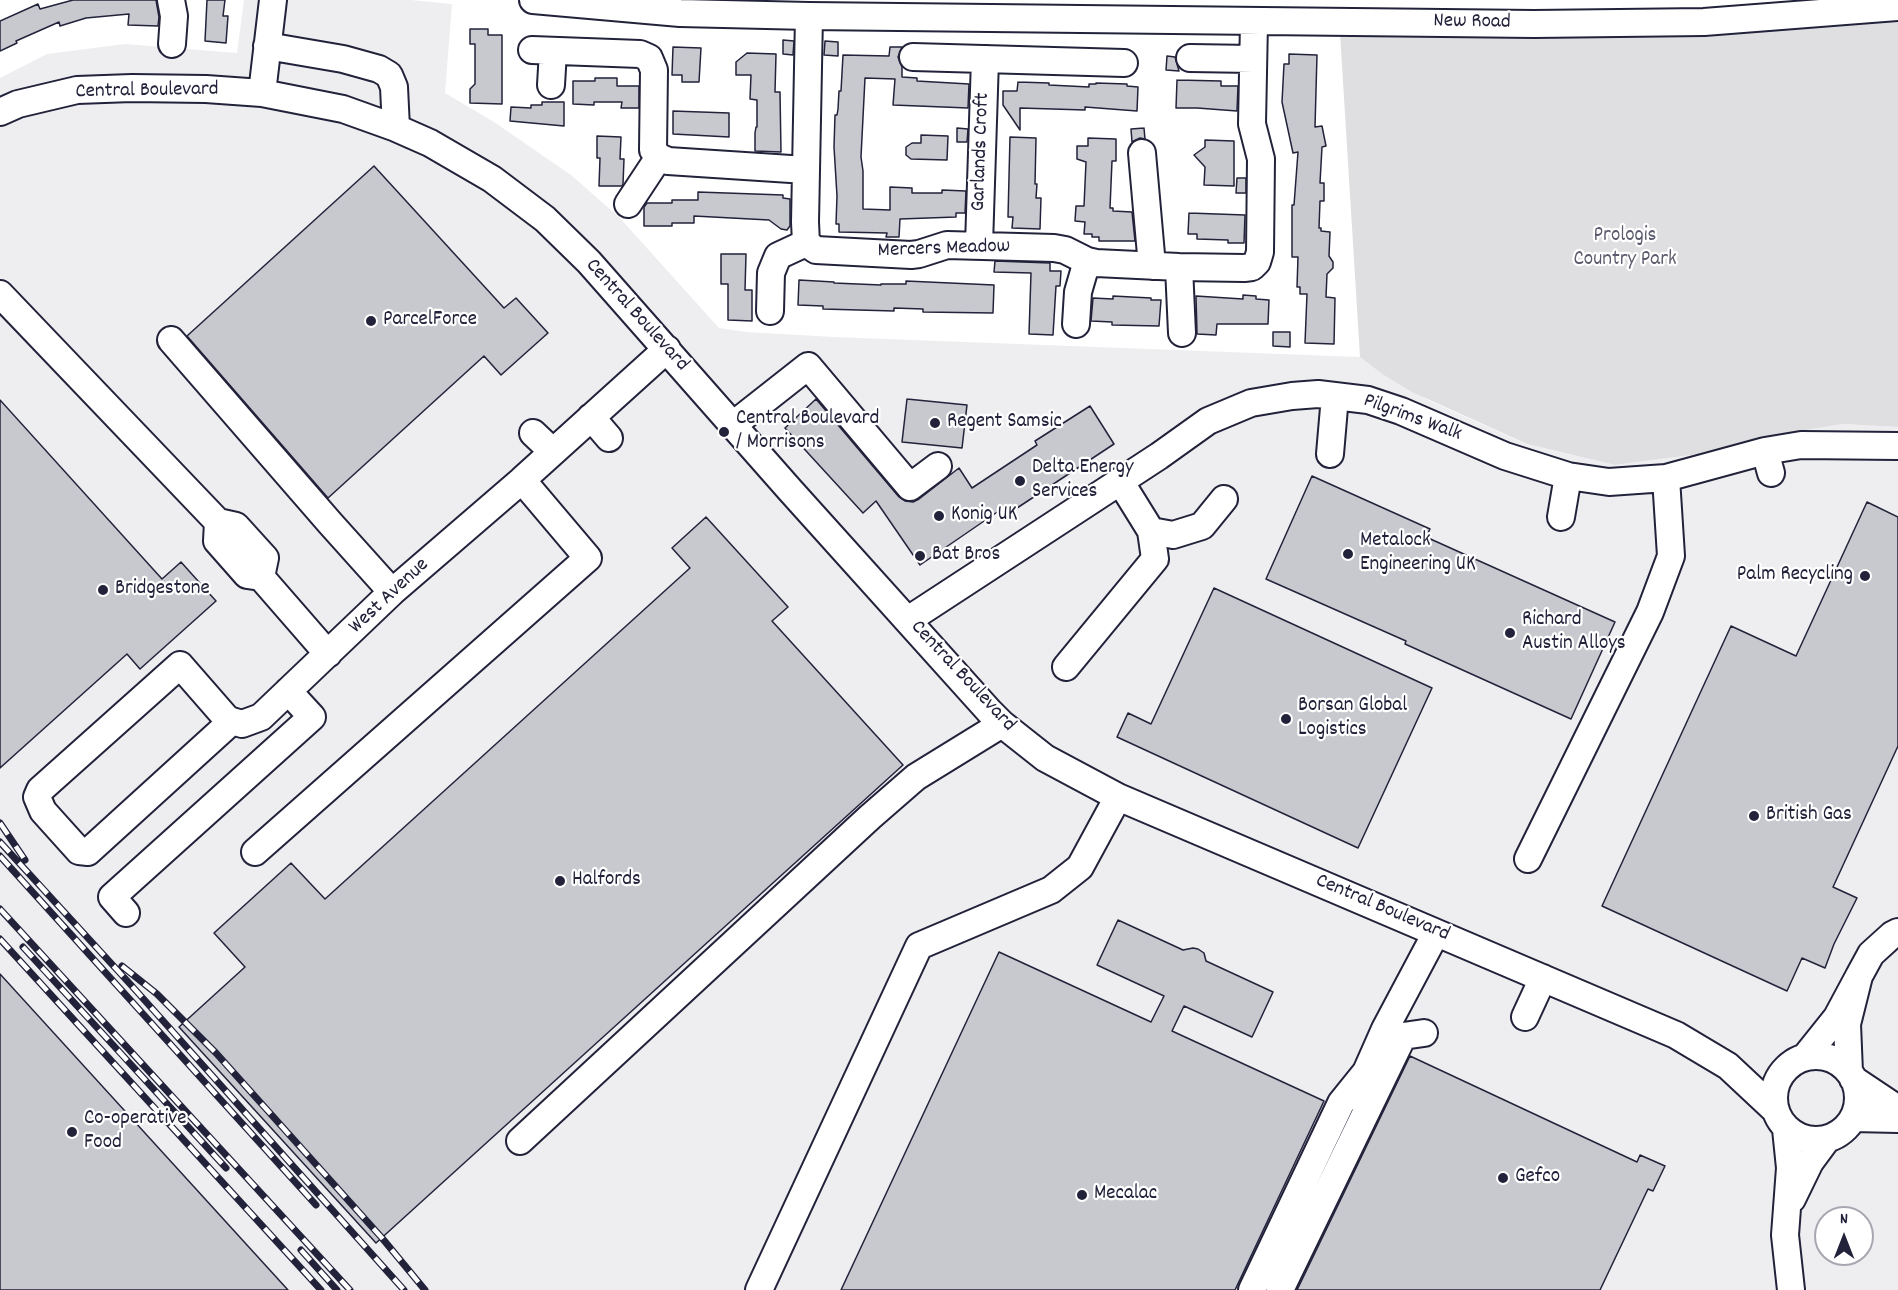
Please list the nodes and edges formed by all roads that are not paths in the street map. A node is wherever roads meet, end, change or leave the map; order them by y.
1 (171, 0) edge
2 (273, 0) edge
3 (533, 0) edge
4 (625, 4) edge
5 (1898, 7) edge
6 (809, 16) junction
7 (1254, 22) junction
8 (172, 44) dead end
9 (267, 46) junction
10 (913, 57) dead end
11 (1190, 58) dead end
12 (985, 59) junction
13 (1253, 59) junction
14 (1124, 63) dead end
15 (551, 85) dead end
16 (262, 93) junction
17 (0, 112) edge
18 (396, 128) junction
19 (1142, 153) dead end
20 (659, 157) junction
21 (806, 170) junction
22 (628, 204) dead end
23 (806, 243) junction
24 (979, 245) junction
25 (1087, 261) junction
26 (1152, 266) junction
27 (1179, 267) junction
28 (0, 294) edge
29 (770, 311) dead end
30 (1076, 324) dead end
31 (1182, 333) dead end
32 (171, 340) dead end
33 (667, 349) junction
34 (1335, 396) junction
35 (591, 417) junction
36 (733, 425) junction
37 (533, 433) dead end
38 (609, 438) dead end
39 (1898, 446) edge
40 (552, 451) junction
41 (1330, 454) dead end
42 (938, 466) dead end
43 (1568, 476) junction
44 (1666, 478) junction
45 (522, 480) junction
46 (1120, 482) junction
47 (1224, 498) dead end
48 (1561, 517) dead end
49 (1151, 531) junction
50 (392, 592) junction
51 (909, 620) junction
52 (328, 654) junction
53 (1066, 667) dead end
54 (288, 691) junction
55 (232, 721) junction
56 (1002, 724) junction
57 (1118, 797) junction
58 (255, 852) dead end
59 (1528, 859) dead end
60 (126, 913) dead end
61 (1898, 932) edge
62 (1436, 933) junction
63 (1859, 976) junction
64 (1544, 978) junction
65 (1526, 1017) dead end
66 (1424, 1033) dead end
67 (1796, 1062) junction
68 (1728, 1066) junction
69 (1851, 1075) junction
70 (1898, 1109) edge
71 (1853, 1118) junction
72 (1781, 1119) junction
73 (1898, 1119) edge
74 (1827, 1139) junction
75 (520, 1141) dead end
76 (1785, 1235) junction
77 (759, 1290) edge
78 (1252, 1290) edge
79 (1280, 1290) edge
80 (1791, 1290) edge

1 - 8 street
2 - 9 street
3 - 4 street, New Road
4 - 6 street, New Road
5 - 7 street, New Road
6 - 7 street, New Road
6 - 21 street
7 - 13 street, Mercers Meadow
9 - 16 street
9 - 18 street
10 - 12 street
11 - 13 street
12 - 14 street
12 - 24 street, Garlands Croft
13 - 27 street, Mercers Meadow
15 - 20 street
16 - 17 street, Central Boulevard
16 - 18 street, Central Boulevard
18 - 33 street, Central Boulevard
19 - 26 street
20 - 21 street
20 - 22 street
21 - 23 street
23 - 24 street, Mercers Meadow
23 - 29 street
24 - 25 street, Mercers Meadow
25 - 26 street, Mercers Meadow
25 - 30 street
26 - 27 street, Mercers Meadow
27 - 31 street
28 - 52 street
32 - 50 street
33 - 35 street, West Avenue
33 - 36 street, Central Boulevard
34 - 41 street
34 - 43 street, Pilgrims Walk
34 - 46 street, Pilgrims Walk
35 - 38 street
35 - 40 street, West Avenue
36 - 42 street
36 - 51 street, Central Boulevard
37 - 40 street
39 - 44 street, Pilgrims Walk
40 - 45 street, West Avenue
43 - 44 street, Pilgrims Walk
43 - 48 street
44 - 59 street
45 - 50 street, West Avenue
45 - 58 street
46 - 49 street
46 - 51 street, Pilgrims Walk
47 - 49 street
49 - 53 street
50 - 52 street, West Avenue
51 - 56 street, Central Boulevard
52 - 54 street, West Avenue
54 - 55 street, West Avenue
54 - 60 street
55 - 55 street
56 - 57 street, Central Boulevard
56 - 75 street
57 - 62 street, Central Boulevard
57 - 77 street
61 - 63 street
62 - 64 street, Central Boulevard
62 - 78 street
63 - 67 street
63 - 69 street
64 - 65 street
64 - 68 street, Central Boulevard
66 - 79 street
67 - 68 street, Central Boulevard
67 - 69 street
67 - 72 street
68 - 72 street, Central Boulevard
69 - 70 street
69 - 71 street
71 - 73 street
71 - 74 street
72 - 74 street
72 - 76 street
74 - 76 street
76 - 80 street

